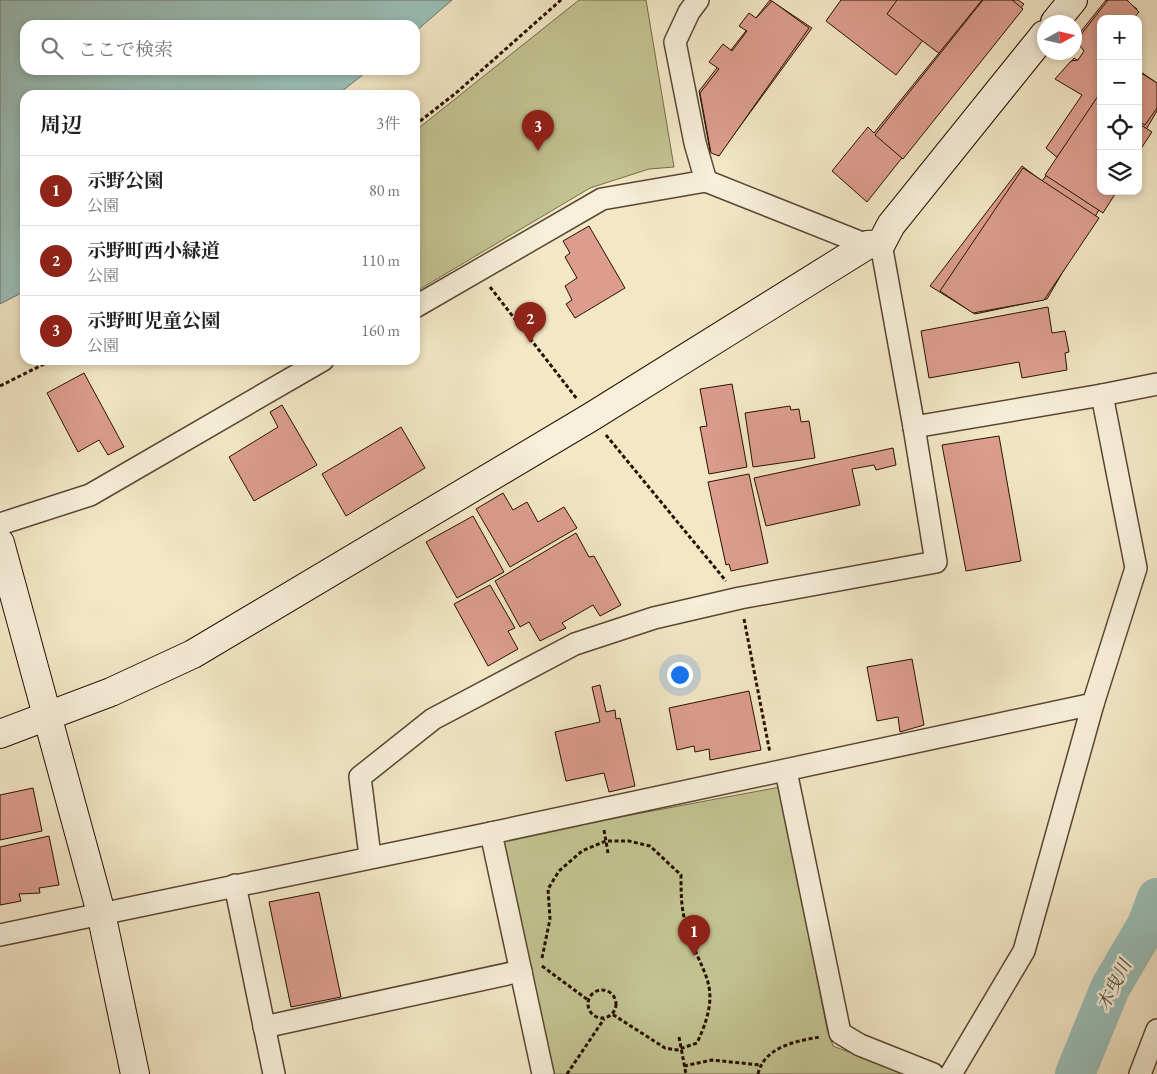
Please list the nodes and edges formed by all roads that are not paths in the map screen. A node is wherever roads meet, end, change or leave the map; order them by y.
1 (698, 0) edge
2 (1073, 0) edge
3 (1060, 15) edge
4 (1037, 44) edge
5 (706, 181) junction
6 (874, 244) junction
7 (420, 304) edge
8 (314, 365) edge
9 (1157, 384) edge
10 (1102, 395) junction
11 (914, 427) junction
12 (0, 524) edge
13 (0, 543) edge
14 (1093, 704) junction
15 (47, 717) junction
16 (0, 734) edge
17 (780, 772) junction
18 (491, 833) junction
19 (370, 856) junction
20 (235, 885) junction
21 (101, 913) junction
22 (0, 935) edge
23 (521, 971) junction
24 (264, 1027) junction
25 (1157, 1030) edge
26 (135, 1074) edge
27 (274, 1074) edge
28 (543, 1074) edge
29 (932, 1074) edge
30 (951, 1074) edge
31 (1140, 1074) edge

1 - 5 street
2 - 3 street
4 - 6 street
5 - 6 street
5 - 7 street
6 - 11 street
6 - 15 street
8 - 12 street
9 - 10 street
10 - 11 street
10 - 14 street
11 - 19 street
13 - 15 street
14 - 17 street
14 - 30 street
15 - 16 street
15 - 21 street
17 - 18 street
17 - 29 street
18 - 19 street
18 - 23 street
19 - 20 street
20 - 21 street
20 - 24 street
21 - 22 street
21 - 26 street
23 - 24 street
23 - 28 street
24 - 27 street
25 - 31 street

